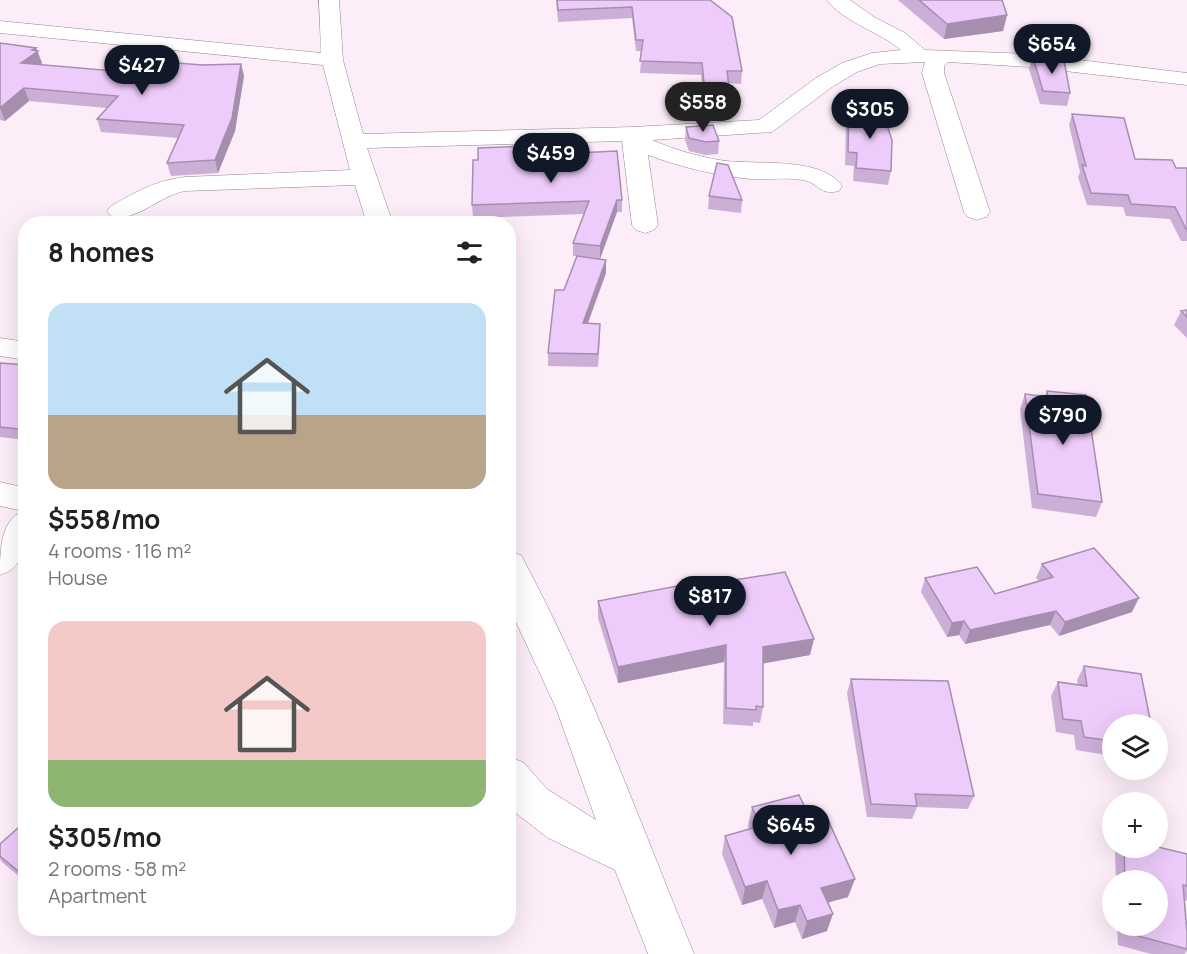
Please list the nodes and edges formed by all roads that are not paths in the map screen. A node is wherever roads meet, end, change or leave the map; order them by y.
1 (329, 0) edge
2 (837, 0) edge
3 (0, 27) edge
4 (931, 56) junction
5 (332, 60) junction
6 (1187, 79) edge
7 (633, 137) junction
8 (354, 141) junction
9 (365, 177) junction
10 (830, 186) dead end
11 (120, 211) dead end
12 (977, 212) dead end
13 (377, 216) edge
14 (645, 225) dead end
15 (0, 347) edge
16 (18, 350) edge
17 (0, 494) edge
18 (18, 498) edge
19 (18, 535) edge
20 (0, 562) edge
21 (516, 582) edge
22 (516, 788) edge
23 (631, 856) junction
24 (671, 954) edge

1 - 5 street
2 - 4 street
3 - 5 street
4 - 6 street
4 - 7 street
4 - 12 street
5 - 8 street
7 - 8 street
7 - 10 street
7 - 14 street
8 - 9 street
9 - 11 street
9 - 13 street
15 - 16 street
17 - 18 street
19 - 20 street
21 - 23 street
22 - 23 street
23 - 24 street

